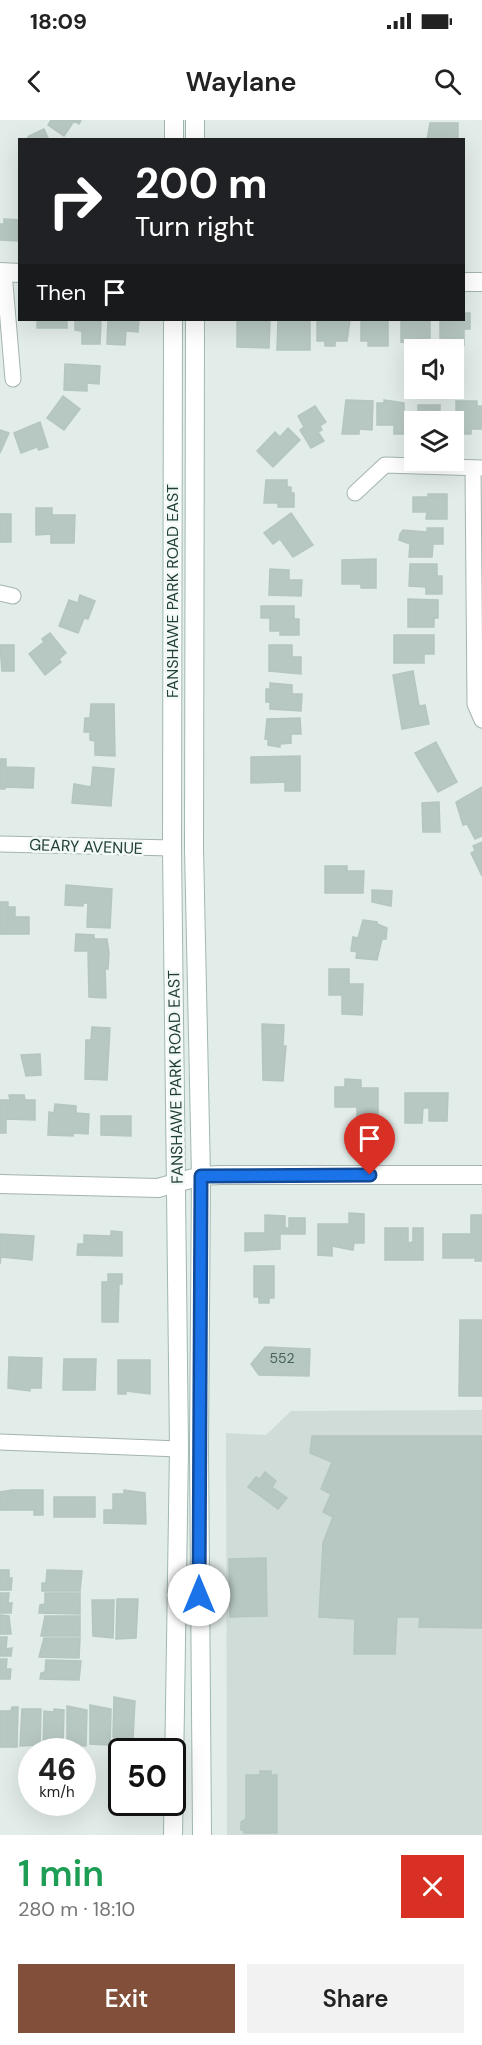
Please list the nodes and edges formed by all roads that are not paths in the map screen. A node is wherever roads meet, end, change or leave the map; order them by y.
1 (174, 120) edge
2 (195, 120) edge
3 (174, 138) edge
4 (195, 138) edge
5 (8, 272) edge
6 (465, 282) edge
7 (482, 282) edge
8 (173, 321) edge
9 (195, 321) edge
10 (13, 379) dead end
11 (478, 468) edge
12 (355, 493) dead end
13 (482, 720) edge
14 (0, 844) edge
15 (172, 848) junction
16 (482, 1175) edge
17 (201, 1176) junction
18 (0, 1184) edge
19 (177, 1184) junction
20 (0, 1442) edge
21 (179, 1449) junction
22 (173, 1835) edge
23 (202, 1835) edge

1 - 3 main road
2 - 4 main road
5 - 10 street
6 - 7 main road
8 - 15 main road, FANSHAWE PARK ROAD EAST
9 - 17 main road, FANSHAWE PARK ROAD EAST
11 - 12 street
11 - 13 street
14 - 15 street, GEARY AVENUE
15 - 19 main road, FANSHAWE PARK ROAD EAST
16 - 17 main road
17 - 19 main road
17 - 23 main road, FANSHAWE PARK ROAD EAST
18 - 19 main road
19 - 21 main road, FANSHAWE PARK ROAD EAST
20 - 21 street
21 - 22 main road, FANSHAWE PARK ROAD EAST

